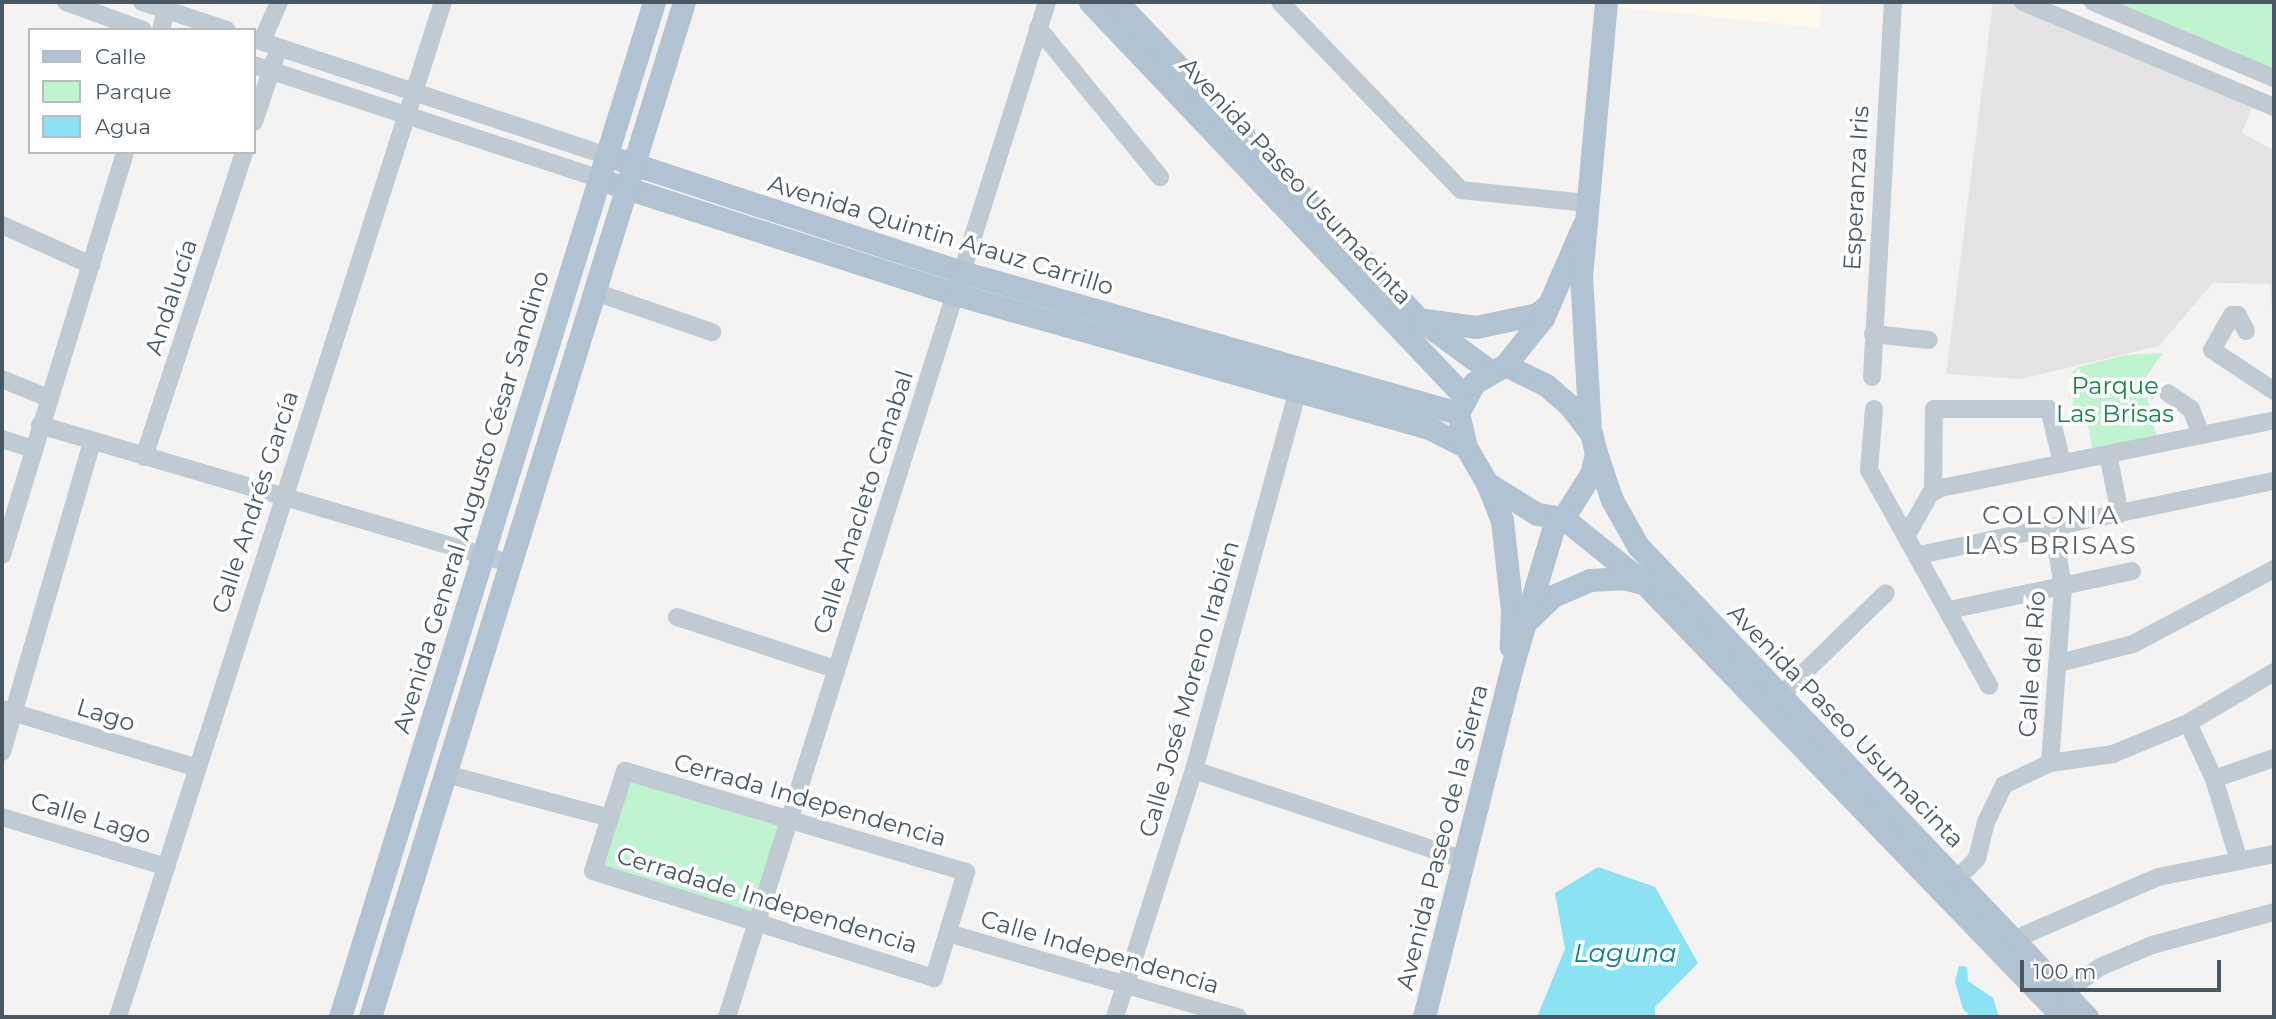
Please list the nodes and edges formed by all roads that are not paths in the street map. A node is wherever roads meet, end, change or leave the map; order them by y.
1 (66, 2) edge
2 (142, 2) edge
3 (279, 2) edge
4 (443, 2) edge
5 (654, 2) edge
6 (684, 2) edge
7 (1047, 2) edge
8 (1090, 2) edge
9 (1117, 2) edge
10 (1280, 2) edge
11 (1606, 2) edge
12 (1893, 2) edge
13 (2023, 2) edge
14 (2093, 2) edge
15 (168, 6) edge
16 (2127, 16) junction
17 (138, 28) edge
18 (162, 28) edge
19 (222, 28) edge
20 (1038, 28) junction
21 (2117, 41) junction
22 (265, 42) edge
23 (262, 68) edge
24 (2274, 78) edge
25 (411, 91) junction
26 (2274, 107) edge
27 (256, 108) edge
28 (403, 115) junction
29 (124, 154) edge
30 (243, 154) edge
31 (605, 155) junction
32 (635, 164) junction
33 (1160, 177) dead end
34 (597, 178) junction
35 (627, 188) junction
36 (1585, 214) junction
37 (2, 225) edge
38 (91, 265) junction
39 (958, 283) junction
40 (595, 292) junction
41 (1554, 299) junction
42 (1415, 315) junction
43 (2246, 331) dead end
44 (712, 332) dead end
45 (1873, 334) junction
46 (1929, 340) dead end
47 (1497, 368) junction
48 (1872, 377) dead end
49 (2, 379) edge
50 (1300, 383) junction
51 (2274, 391) edge
52 (2168, 393) dead end
53 (48, 398) junction
54 (1461, 405) junction
55 (1874, 409) dead end
56 (2274, 420) edge
57 (40, 425) junction
58 (2201, 435) junction
59 (2, 439) edge
60 (92, 442) junction
61 (1593, 443) junction
62 (1466, 447) junction
63 (33, 449) junction
64 (2108, 454) junction
65 (144, 457) junction
66 (2062, 463) junction
67 (2274, 481) edge
68 (1487, 483) junction
69 (1933, 491) junction
70 (282, 498) junction
71 (2120, 514) junction
72 (1560, 519) junction
73 (2053, 528) junction
74 (1908, 533) junction
75 (2, 551) edge
76 (1919, 555) junction
77 (483, 556) junction
78 (511, 564) junction
79 (2274, 569) edge
80 (2132, 571) dead end
81 (1645, 584) junction
82 (2063, 586) junction
83 (1886, 593) dead end
84 (1949, 610) junction
85 (677, 617) dead end
86 (1528, 620) junction
87 (2059, 663) junction
88 (835, 669) junction
89 (1511, 670) junction
90 (2274, 672) edge
91 (1989, 685) dead end
92 (1781, 695) junction
93 (8, 710) edge
94 (2188, 723) junction
95 (2, 752) edge
96 (2274, 758) edge
97 (2050, 763) junction
98 (197, 768) junction
99 (1194, 770) junction
100 (446, 774) junction
101 (2214, 779) junction
102 (2, 817) edge
103 (610, 818) junction
104 (791, 822) junction
105 (2274, 854) edge
106 (1465, 860) junction
107 (2239, 860) junction
108 (167, 867) junction
109 (1957, 879) junction
110 (2274, 912) edge
111 (758, 920) junction
112 (948, 933) junction
113 (2015, 939) junction
114 (1125, 985) junction
115 (2064, 993) junction
116 (118, 1017) edge
117 (340, 1017) edge
118 (370, 1017) edge
119 (727, 1017) edge
120 (1115, 1017) edge
121 (1238, 1017) edge
122 (1424, 1017) edge
123 (2063, 1017) edge
124 (2087, 1017) edge

1 - 17 street
2 - 15 street
3 - 22 street
4 - 25 street, Calle Andrés García
5 - 31 main road, Avenida General Augusto César Sandino
6 - 32 main road
7 - 20 street, Calle Anacleto Canabal
8 - 54 main road, Avenida Paseo Usumacinta
9 - 42 main road, Avenida Paseo Usumacinta
10 - 36 street
11 - 36 main road
12 - 45 street, Esperanza Iris
13 - 21 street
14 - 16 street
15 - 18 street
15 - 19 street
16 - 21 street
16 - 24 street
20 - 33 street
20 - 39 street, Calle Anacleto Canabal
21 - 26 street
22 - 23 street
22 - 25 street, Avenida Quintin Arauz Carrillo
23 - 27 street
23 - 28 street
25 - 28 street, Calle Andrés García
25 - 31 street, Avenida Quintin Arauz Carrillo
28 - 34 street
28 - 70 street, Calle Andrés García
29 - 38 street
30 - 65 street, Andalucía
31 - 32 main road, Avenida Quintin Arauz Carrillo
31 - 34 main road, Avenida General Augusto César Sandino
32 - 35 main road
32 - 39 main road, Avenida Quintin Arauz Carrillo
34 - 35 main road, Avenida Quintin Arauz Carrillo
34 - 77 main road, Avenida General Augusto César Sandino
35 - 39 main road, Avenida Quintin Arauz Carrillo
35 - 40 main road
36 - 41 main road
36 - 61 main road
37 - 38 street
38 - 53 street
39 - 50 main road, Avenida Quintin Arauz Carrillo
39 - 88 street, Calle Anacleto Canabal
40 - 44 street
40 - 78 main road
41 - 42 main road
41 - 47 main road
42 - 47 main road, Avenida Paseo Usumacinta
43 - 51 street
45 - 46 street
45 - 48 street, Esperanza Iris
47 - 54 main road
47 - 61 main road
49 - 53 street
50 - 54 main road, Avenida Quintin Arauz Carrillo
50 - 62 main road, Avenida Quintin Arauz Carrillo
50 - 99 street, Calle José Moreno Irabién
52 - 58 street
53 - 57 street
54 - 62 main road
55 - 74 street
56 - 58 street
57 - 60 street
57 - 63 street
58 - 64 street
59 - 63 street
60 - 65 street
60 - 93 street
61 - 72 main road
61 - 92 main road, Avenida Paseo Usumacinta
62 - 68 main road
63 - 75 street
64 - 66 street
64 - 71 street
65 - 70 street
66 - 69 street
66 - 69 street
67 - 71 street
68 - 72 main road
68 - 89 main road, Avenida Paseo de la Sierra
69 - 74 street
70 - 77 street
70 - 98 street, Calle Andrés García
71 - 73 street
72 - 81 main road, Avenida Paseo Usumacinta
72 - 86 main road, Avenida Paseo de la Sierra
73 - 76 street
73 - 82 street, Calle del Río
74 - 76 street
76 - 84 street
77 - 78 street
77 - 117 main road, Avenida General Augusto César Sandino
78 - 100 main road
79 - 87 street
80 - 82 street
81 - 86 main road
81 - 123 main road, Avenida Paseo Usumacinta
82 - 84 street
82 - 87 street, Calle del Río
83 - 92 street
84 - 91 street
85 - 88 street
86 - 89 main road, Avenida Paseo de la Sierra
87 - 97 street, Calle del Río
88 - 104 street, Calle Anacleto Canabal
89 - 106 main road, Avenida Paseo de la Sierra
90 - 94 street
92 - 109 main road, Avenida Paseo Usumacinta
93 - 95 street
93 - 98 street, Lago
94 - 97 street
94 - 101 street
96 - 101 street
97 - 109 street
98 - 108 street, Calle Andrés García
99 - 106 street
99 - 114 street, Calle José Moreno Irabién
100 - 103 street
100 - 118 main road
101 - 107 street
102 - 108 street, Calle Lago
103 - 104 street, Cerrada Independencia
103 - 111 street, Cerradade Independencia
104 - 111 street, Calle Anacleto Canabal
104 - 112 street, Cerrada Independencia
105 - 107 street
106 - 122 main road, Avenida Paseo de la Sierra
107 - 113 street
108 - 116 street, Calle Andrés García
109 - 113 main road, Avenida Paseo Usumacinta
110 - 115 street
111 - 112 street, Cerradade Independencia
111 - 119 street, Calle Anacleto Canabal
112 - 114 street, Calle Independencia
113 - 115 main road, Avenida Paseo Usumacinta
114 - 120 street, Calle José Moreno Irabién
114 - 121 street, Calle Independencia
115 - 124 main road, Avenida Paseo Usumacinta

